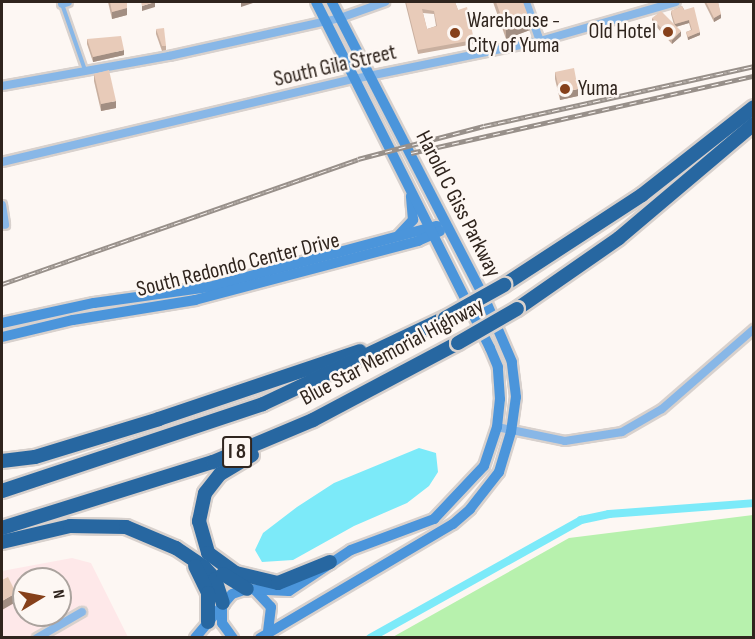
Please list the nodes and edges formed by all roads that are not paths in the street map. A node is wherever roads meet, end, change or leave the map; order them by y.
1 (316, 2) edge
2 (332, 2) edge
3 (385, 2) edge
4 (525, 2) edge
5 (676, 2) edge
6 (65, 3) edge
7 (340, 18) junction
8 (324, 21) junction
9 (540, 41) junction
10 (85, 70) junction
11 (370, 76) junction
12 (354, 79) junction
13 (2, 86) edge
14 (752, 109) edge
15 (753, 124) edge
16 (2, 162) edge
17 (408, 182) junction
18 (2, 205) edge
19 (5, 225) dead end
20 (438, 226) junction
21 (396, 236) junction
22 (418, 240) junction
23 (445, 254) junction
24 (2, 323) edge
25 (753, 329) edge
26 (421, 331) junction
27 (2, 337) edge
28 (428, 360) junction
29 (497, 427) junction
30 (511, 432) junction
31 (2, 461) edge
32 (76, 468) junction
33 (2, 485) edge
34 (2, 491) edge
35 (2, 528) edge
36 (2, 542) edge
37 (208, 553) junction
38 (189, 557) junction
39 (330, 562) junction
40 (251, 590) junction
41 (223, 605) junction
42 (82, 612) dead end
43 (208, 622) junction
44 (264, 634) edge
45 (37, 638) edge
46 (195, 638) edge
47 (233, 638) edge

1 - 8 main road, Harold C Giss Parkway
2 - 7 main road, Harold C Giss Parkway
3 - 7 street
4 - 9 street
5 - 9 street, South Gila Street
6 - 10 lane
7 - 8 street
7 - 11 main road, Harold C Giss Parkway
8 - 10 street
8 - 12 main road, Harold C Giss Parkway
9 - 11 street, South Gila Street
10 - 13 street
11 - 12 street, South Gila Street
11 - 20 main road, Harold C Giss Parkway
12 - 16 street, South Gila Street
12 - 17 main road, Harold C Giss Parkway
14 - 26 highway, Blue Star Memorial Highway / I 8, bridge
15 - 28 highway, Blue Star Memorial Highway / I 8, bridge
17 - 20 main road, Harold C Giss Parkway
17 - 21 main road
18 - 19 street
20 - 21 main road, South Redondo Center Drive
20 - 22 main road, South Redondo Center Drive
20 - 23 main road, Harold C Giss Parkway
20 - 30 main road, Harold C Giss Parkway
21 - 24 main road, South Redondo Center Drive
22 - 23 main road
22 - 27 main road, South Redondo Center Drive
23 - 29 main road, Harold C Giss Parkway
25 - 30 street
26 - 31 highway
26 - 32 highway, Blue Star Memorial Highway / I 8
28 - 35 highway, Blue Star Memorial Highway / I 8
28 - 37 highway
29 - 30 street
29 - 39 main road, Harold C Giss Parkway
30 - 44 main road, Harold C Giss Parkway
32 - 33 highway
32 - 34 highway, Blue Star Memorial Highway / I 8
36 - 38 highway
37 - 39 highway
37 - 40 highway
38 - 41 highway
38 - 43 highway
39 - 40 main road, Harold C Giss Parkway
40 - 41 main road
40 - 44 main road, Harold C Giss Parkway
41 - 43 main road
41 - 47 main road
42 - 45 street
43 - 46 main road

